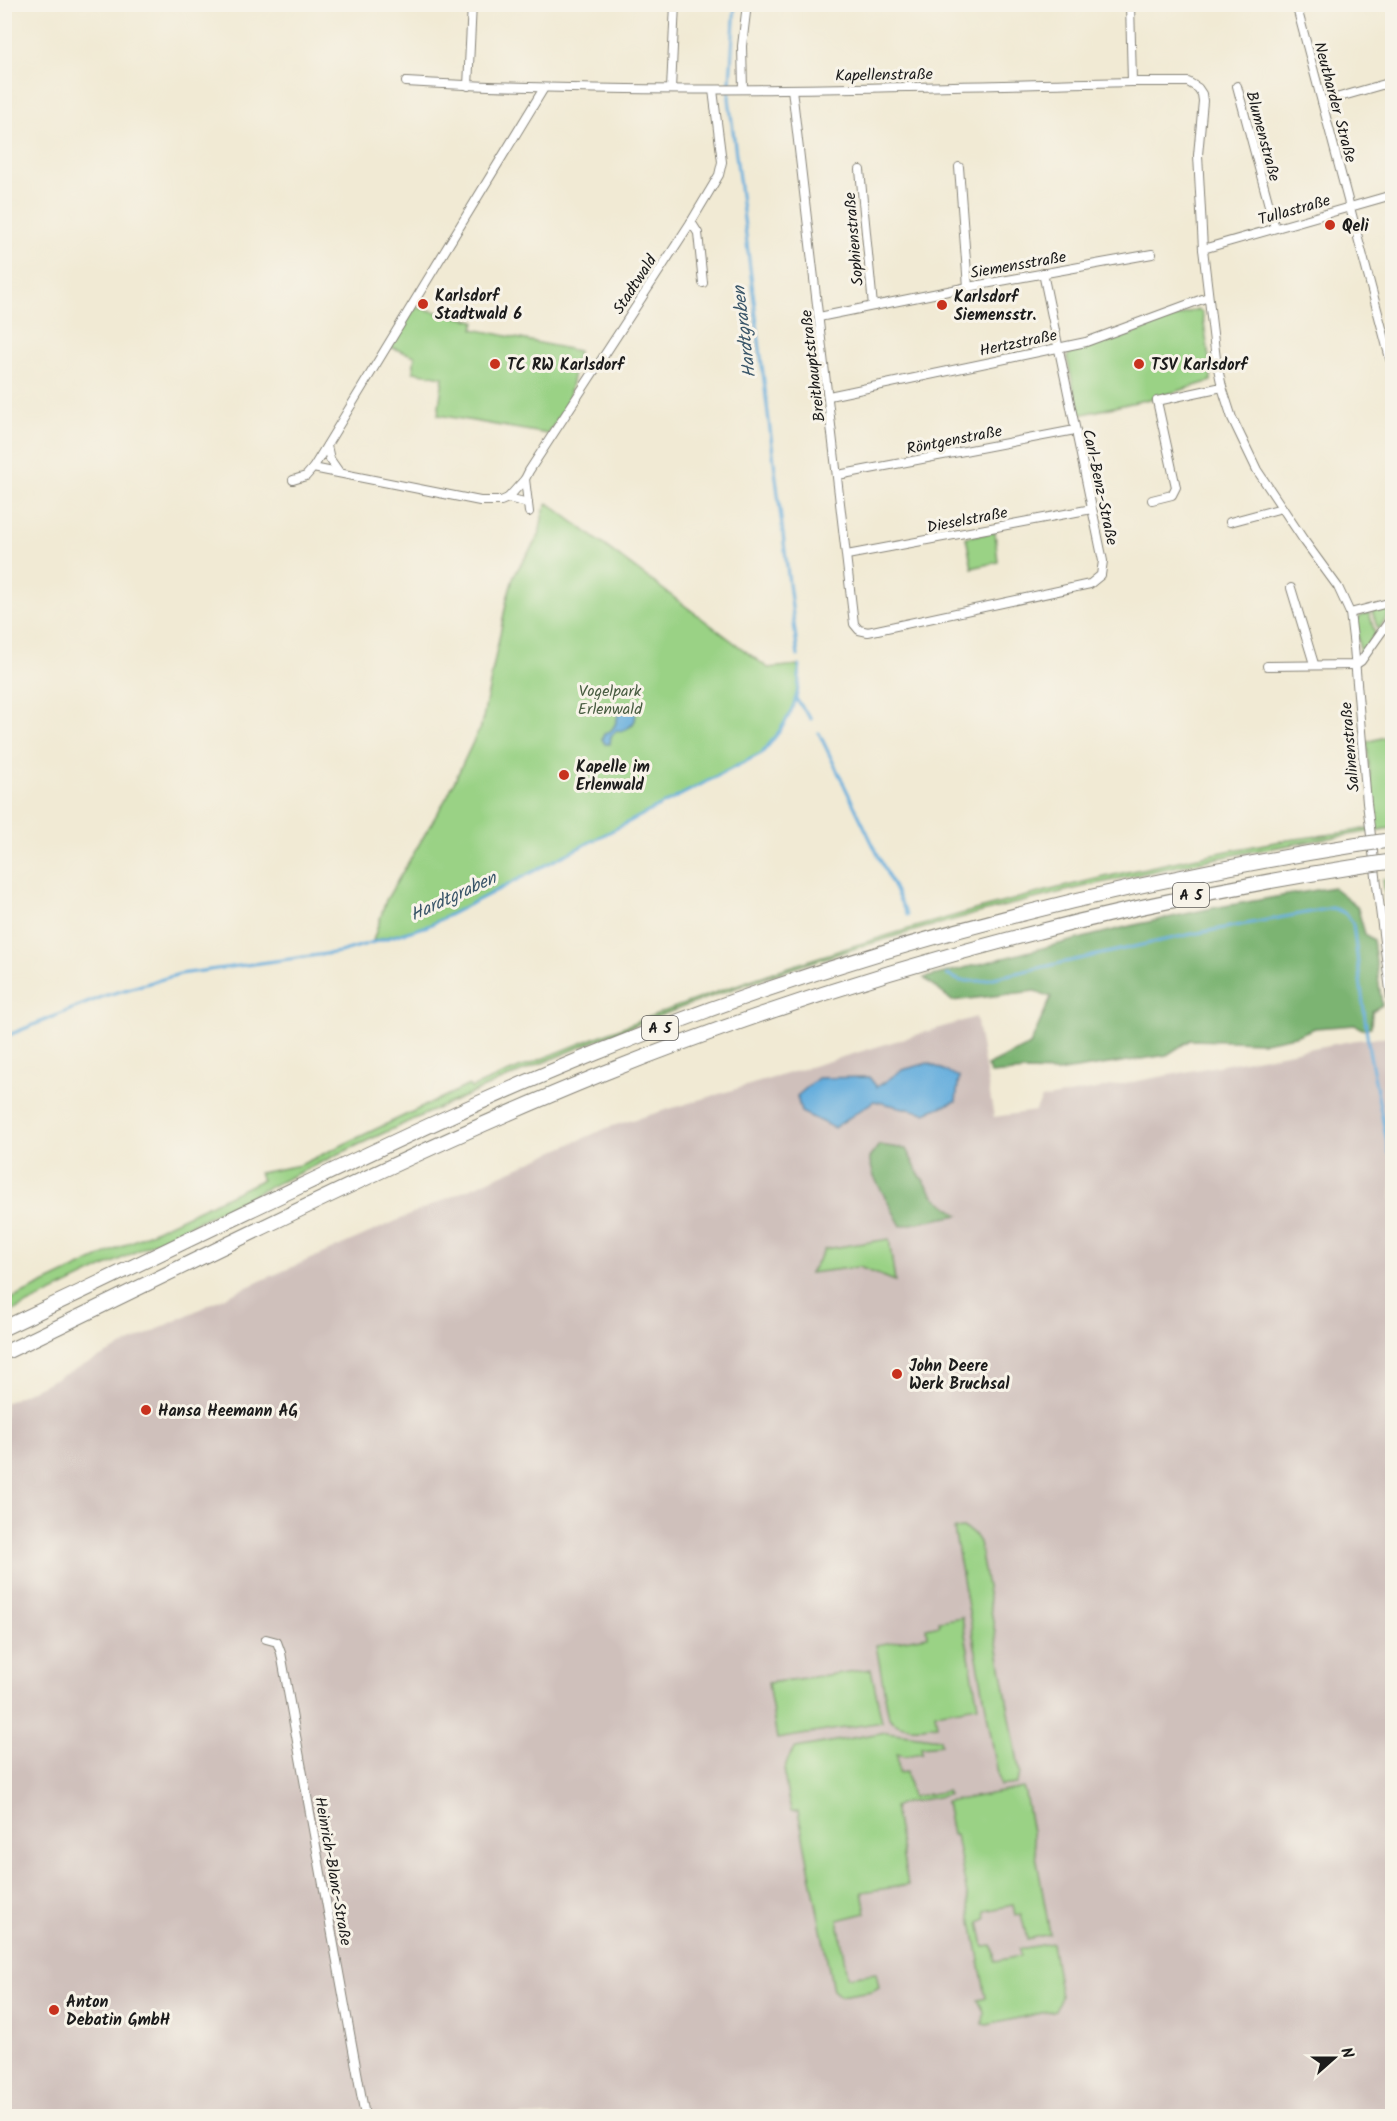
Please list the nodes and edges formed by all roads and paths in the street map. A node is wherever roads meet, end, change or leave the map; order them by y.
1 (472, 4) edge
2 (675, 4) edge
3 (747, 4) edge
4 (1130, 4) edge
5 (1296, 4) edge
6 (406, 82) dead end
7 (1132, 82) junction
8 (1392, 82) edge
9 (468, 86) junction
10 (1237, 86) dead end
11 (544, 88) junction
12 (670, 89) junction
13 (713, 90) junction
14 (741, 90) junction
15 (792, 90) junction
16 (1322, 102) junction
17 (959, 167) dead end
18 (860, 170) dead end
19 (1392, 195) edge
20 (1350, 207) junction
21 (691, 222) junction
22 (1275, 228) junction
23 (1203, 249) junction
24 (1152, 254) dead end
25 (1043, 273) junction
26 (703, 283) dead end
27 (968, 287) junction
28 (1208, 297) junction
29 (873, 306) junction
30 (819, 317) junction
31 (1058, 348) junction
32 (1392, 366) edge
33 (1222, 387) junction
34 (829, 396) junction
35 (1075, 430) junction
36 (327, 446) junction
37 (313, 468) junction
38 (339, 472) junction
39 (838, 475) junction
40 (525, 479) junction
41 (293, 480) dead end
42 (508, 498) junction
43 (1152, 500) dead end
44 (528, 503) junction
45 (1282, 508) junction
46 (1092, 509) junction
47 (529, 512) dead end
48 (1230, 522) dead end
49 (847, 555) junction
50 (1291, 588) dead end
51 (1392, 602) edge
52 (1350, 613) junction
53 (1392, 617) edge
54 (868, 632) joint
55 (1314, 664) junction
56 (1355, 665) junction
57 (1267, 666) dead end
58 (1388, 840) edge
59 (1390, 862) edge
60 (1392, 1006) edge
61 (4, 1328) edge
62 (4, 1353) edge
63 (266, 1639) dead end
64 (365, 2116) edge

1 - 9 street
2 - 12 street
3 - 14 street
4 - 7 street
5 - 16 street, Neutharder Straße
6 - 9 street, Kapellenstraße
7 - 15 street, Kapellenstraße
7 - 23 street, Kapellenstraße
8 - 16 street
9 - 11 street, Kapellenstraße
10 - 22 street, Blumenstraße
11 - 12 street, Kapellenstraße
11 - 36 street
12 - 13 street, Kapellenstraße
13 - 14 street, Kapellenstraße
13 - 21 street, Stadtwald
14 - 15 street, Kapellenstraße
15 - 30 street, Breithauptstraße
16 - 20 street, Neutharder Straße
17 - 27 street
18 - 29 street, Sophienstraße
19 - 20 street, Tullastraße
20 - 22 street, Tullastraße
20 - 32 street, Neutharder Straße
21 - 26 street
21 - 40 street, Stadtwald
22 - 23 street, Tullastraße
23 - 28 street, Salinenstraße
24 - 25 street, Siemensstraße
25 - 27 street, Siemensstraße
25 - 31 street, Carl-Benz-Straße
27 - 29 street, Siemensstraße
28 - 31 street, Hertzstraße
28 - 33 street, Salinenstraße
29 - 30 street, Siemensstraße
30 - 34 street, Breithauptstraße
31 - 34 street, Hertzstraße
31 - 35 street, Carl-Benz-Straße
33 - 43 street
33 - 45 street, Salinenstraße
34 - 39 street, Breithauptstraße
35 - 39 street, Röntgenstraße
35 - 46 street, Carl-Benz-Straße
36 - 37 street
36 - 38 street
37 - 38 street
37 - 41 street
38 - 42 street
39 - 49 street, Breithauptstraße
40 - 42 street, Stadtwald
40 - 44 street
42 - 44 street
44 - 47 street
45 - 48 street
45 - 52 street, Salinenstraße
46 - 49 street, Dieselstraße
46 - 54 street, Carl-Benz-Straße
49 - 54 street, Breithauptstraße
50 - 55 street
51 - 52 street
52 - 56 street, Salinenstraße
53 - 56 street
55 - 56 street
55 - 57 street
56 - 60 street, Salinenstraße
58 - 61 highway, A 5, bridge
59 - 62 highway, A 5, bridge
63 - 64 street, Heinrich-Blanc-Straße

